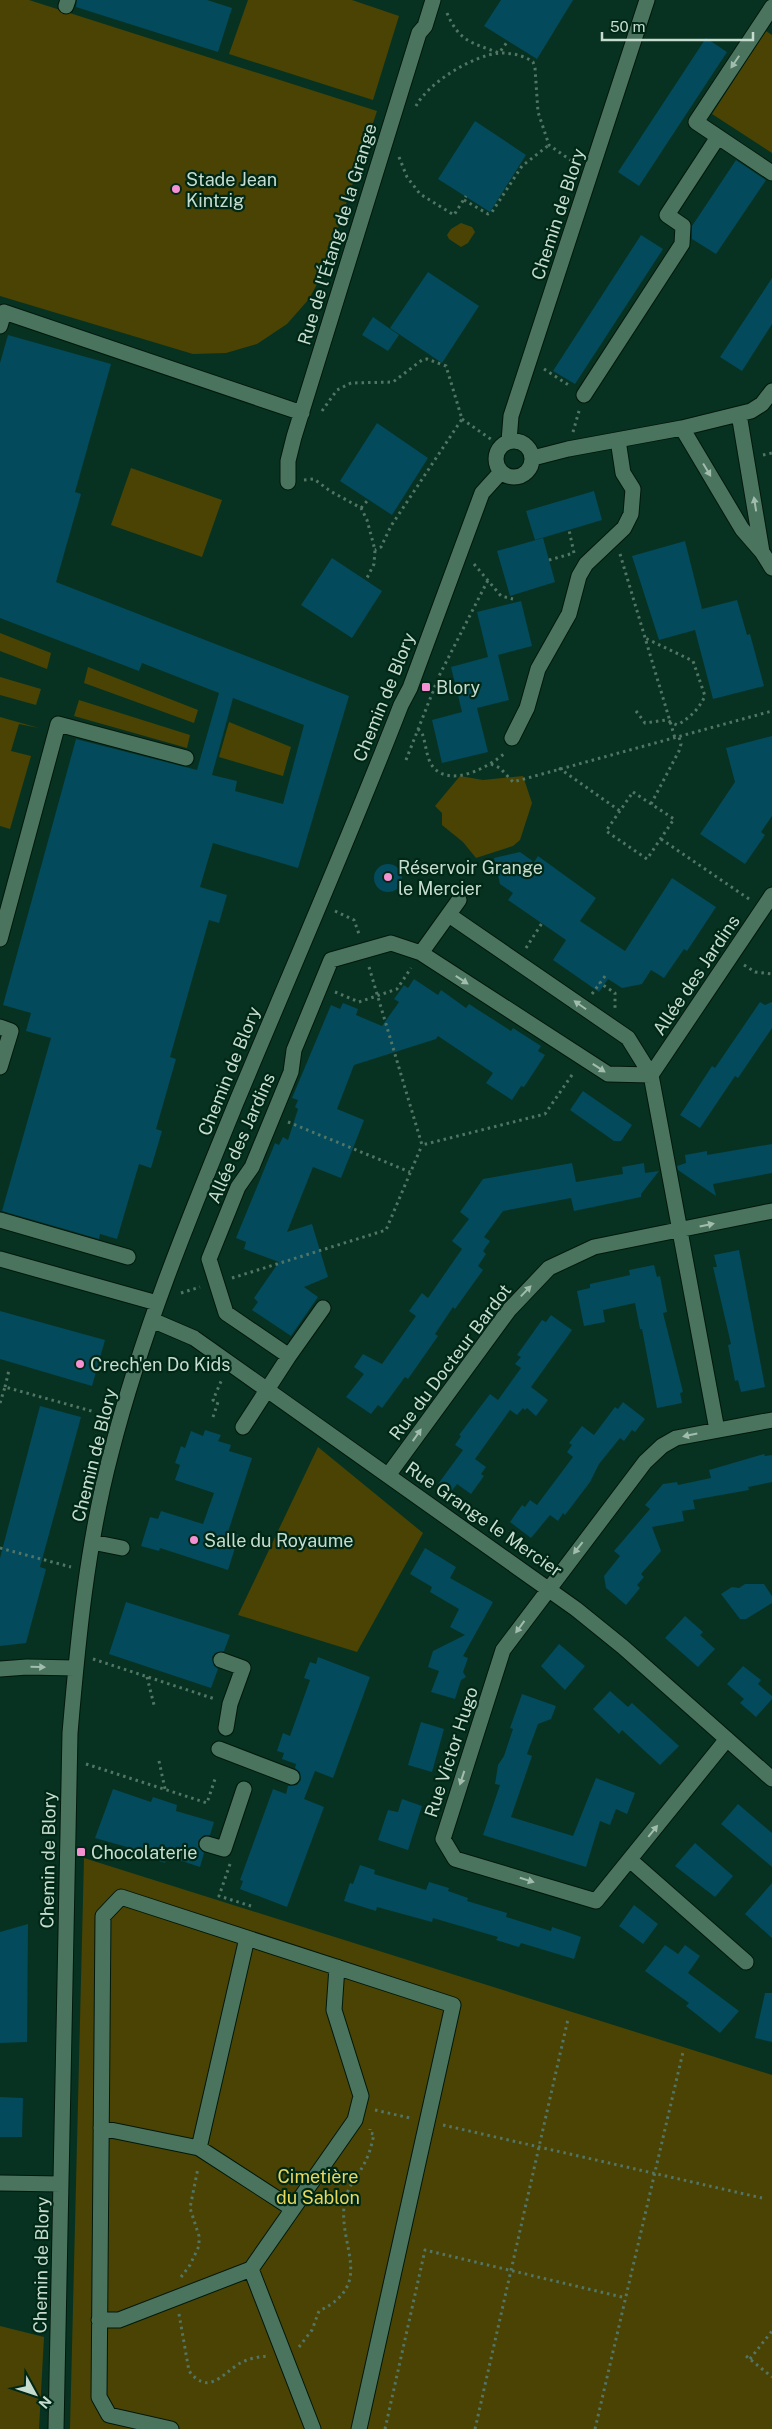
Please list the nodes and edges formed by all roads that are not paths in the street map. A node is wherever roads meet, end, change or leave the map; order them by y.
1 (647, 0) edge
2 (439, 4) edge
3 (772, 7) edge
4 (718, 137) junction
5 (772, 173) edge
6 (0, 326) edge
7 (772, 391) edge
8 (584, 394) dead end
9 (302, 413) junction
10 (740, 414) junction
11 (682, 428) junction
12 (618, 440) junction
13 (509, 441) junction
14 (533, 458) junction
15 (501, 472) junction
16 (288, 482) road end
17 (762, 552) junction
18 (772, 568) edge
19 (512, 738) road end
20 (186, 758) dead end
21 (772, 896) edge
22 (459, 900) dead end
23 (448, 915) junction
24 (0, 939) edge
25 (421, 954) junction
26 (0, 1027) edge
27 (0, 1067) edge
28 (651, 1075) junction
29 (772, 1211) edge
30 (0, 1220) edge
31 (680, 1230) junction
32 (128, 1257) dead end
33 (0, 1259) edge
34 (157, 1303) junction
35 (324, 1308) dead end
36 (152, 1320) junction
37 (289, 1356) junction
38 (267, 1388) junction
39 (772, 1420) edge
40 (243, 1427) dead end
41 (717, 1430) junction
42 (389, 1474) junction
43 (92, 1542) junction
44 (122, 1548) dead end
45 (549, 1588) junction
46 (221, 1660) dead end
47 (76, 1661) junction
48 (0, 1669) edge
49 (226, 1728) dead end
50 (727, 1739) junction
51 (219, 1749) dead end
52 (292, 1776) dead end
53 (772, 1779) edge
54 (244, 1789) dead end
55 (207, 1844) dead end
56 (630, 1860) junction
57 (247, 1938) junction
58 (746, 1962) dead end
59 (337, 1967) junction
60 (101, 2128) junction
61 (200, 2148) junction
62 (0, 2183) edge
63 (61, 2184) junction
64 (293, 2209) junction
65 (251, 2268) junction
66 (99, 2320) junction
67 (56, 2429) edge
68 (171, 2429) edge
69 (313, 2429) edge
70 (359, 2429) edge

1 - 13 street, Chemin de Blory
2 - 9 street, Rue de l'Étang de la Grange
3 -> 4 street
4 - 5 street
4 - 8 street
6 - 9 street
7 - 10 street
9 - 16 street, Rue de l'Étang de la Grange
10 - 11 street
17 -> 10 street
11 - 12 street
11 -> 17 street
12 - 14 street
12 - 19 street
13 - 14 street
13 - 15 street
14 - 15 street
15 - 34 street, Chemin de Blory
17 - 18 street
20 - 24 street
21 - 28 street, Allée des Jardins
22 - 23 street
23 - 25 street
28 -> 23 street, Allée des Jardins
25 -> 28 street, Allée des Jardins
25 - 37 street, Allée des Jardins
26 - 27 street
28 - 31 street
31 -> 29 street, Rue du Docteur Bardot
30 - 32 street
31 - 41 street
42 -> 31 street, Rue du Docteur Bardot
33 - 34 street
34 - 36 street, Chemin de Blory
35 - 37 street
36 - 38 street, Rue Grange le Mercier
36 - 43 street, Chemin de Blory
37 - 38 street
38 - 40 street
38 - 42 street, Rue Grange le Mercier
39 - 41 street
41 -> 45 street
42 - 45 street, Rue Grange le Mercier
43 - 44 street
43 - 47 street, Chemin de Blory
45 - 50 street, Rue Grange le Mercier
45 -> 56 street, Rue Victor Hugo
46 - 49 street
48 -> 47 street
47 - 63 street, Chemin de Blory
50 - 53 street, Rue Grange le Mercier
56 -> 50 street, Rue Victor Hugo
51 - 52 street
54 - 55 street
56 - 58 street
57 - 59 street
57 - 60 street
57 - 61 street
59 - 64 street
59 - 70 street
60 - 61 street
60 - 66 street
61 - 64 street
62 - 63 street
63 - 67 street, Chemin de Blory
64 - 65 street
65 - 66 street
65 - 69 street
66 - 68 street

